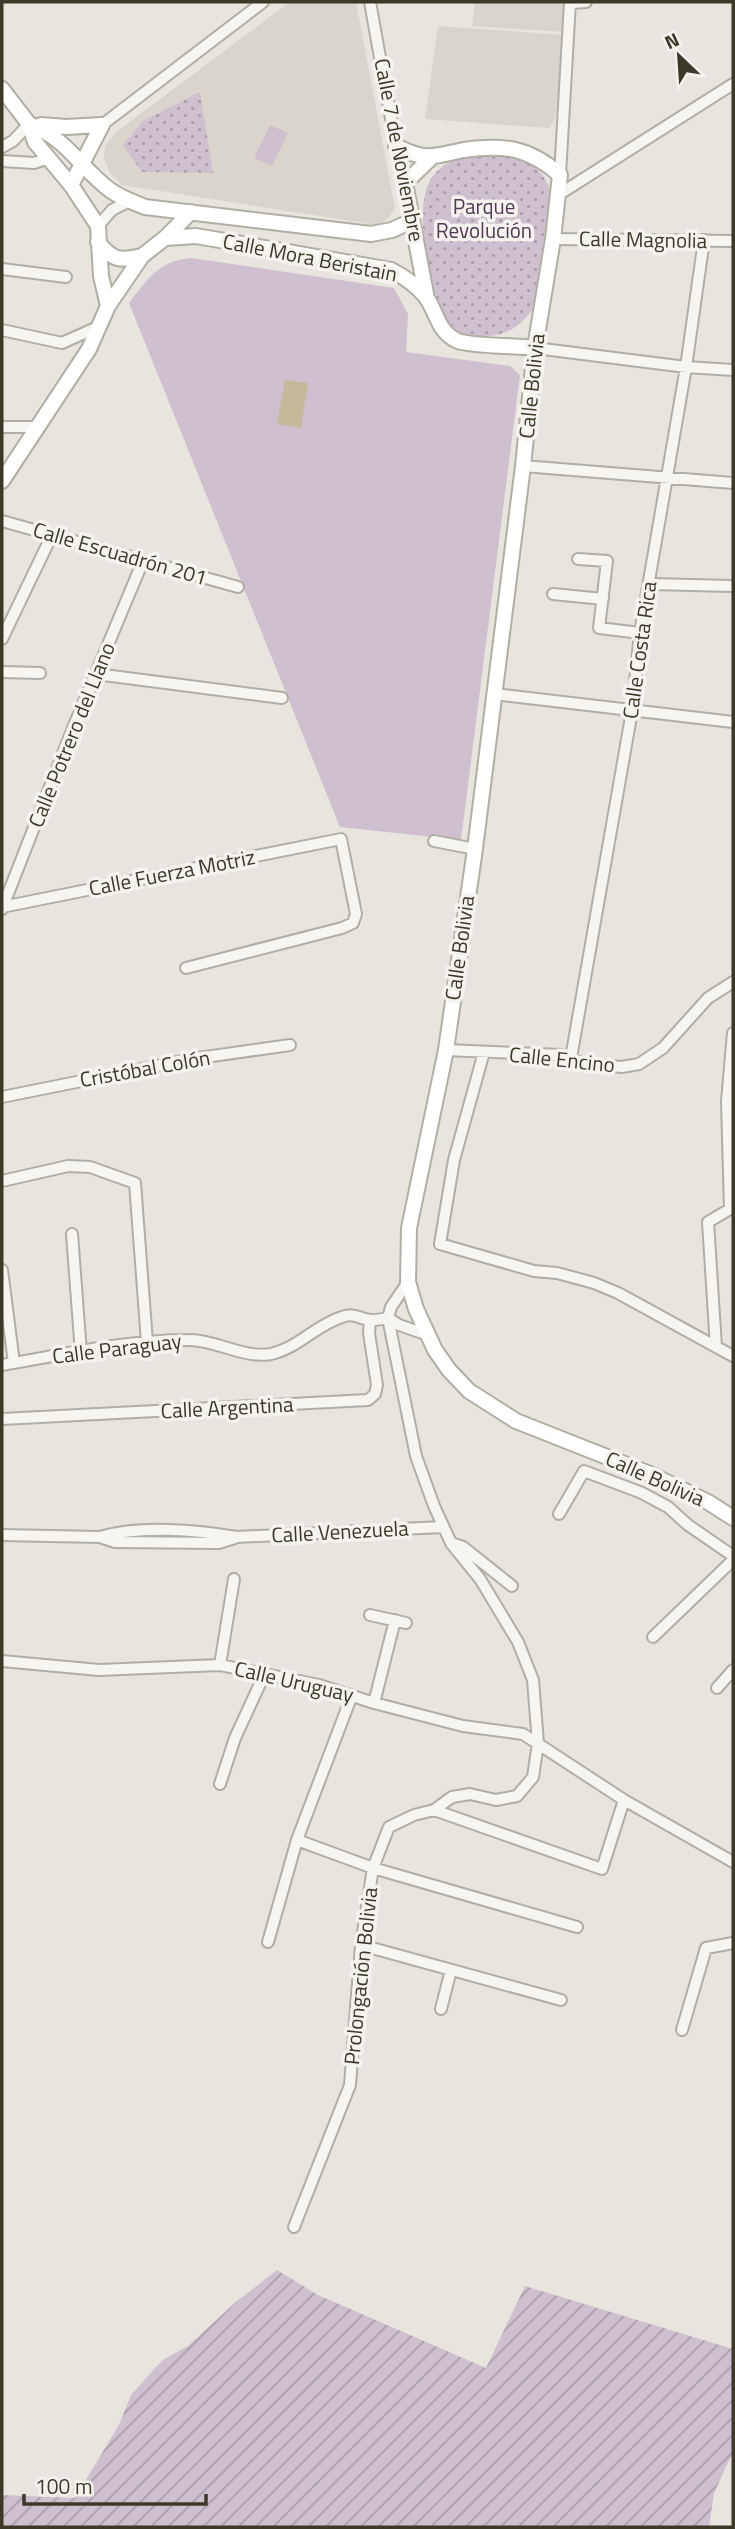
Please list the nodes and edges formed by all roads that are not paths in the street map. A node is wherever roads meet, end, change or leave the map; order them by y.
1 (263, 2) edge
2 (370, 2) edge
3 (586, 2) edge
4 (570, 3) edge
5 (733, 83) edge
6 (2, 89) edge
7 (8, 104) edge
8 (29, 124) junction
9 (102, 125) junction
10 (2, 146) edge
11 (396, 146) junction
12 (431, 158) junction
13 (49, 159) junction
14 (2, 161) edge
15 (82, 163) junction
16 (560, 175) junction
17 (405, 183) junction
18 (71, 185) junction
19 (558, 195) junction
20 (129, 201) junction
21 (191, 212) junction
22 (412, 221) junction
23 (98, 226) junction
24 (165, 238) junction
25 (553, 239) junction
26 (704, 240) junction
27 (733, 241) edge
28 (98, 242) junction
29 (142, 256) junction
30 (2, 269) edge
31 (66, 277) dead end
32 (427, 299) junction
33 (108, 306) junction
34 (539, 324) junction
35 (100, 326) junction
36 (2, 330) edge
37 (504, 345) junction
38 (535, 348) junction
39 (685, 368) junction
40 (733, 370) edge
41 (532, 376) junction
42 (37, 426) junction
43 (2, 427) edge
44 (523, 466) junction
45 (667, 477) junction
46 (2, 481) edge
47 (733, 483) edge
48 (2, 521) edge
49 (52, 535) junction
50 (578, 559) dead end
51 (143, 561) junction
52 (649, 584) junction
53 (733, 586) edge
54 (238, 587) dead end
55 (553, 594) dead end
56 (603, 599) junction
57 (640, 633) junction
58 (2, 639) edge
59 (2, 672) edge
60 (40, 673) dead end
61 (96, 674) junction
62 (494, 694) junction
63 (282, 698) dead end
64 (632, 711) junction
65 (733, 722) edge
66 (434, 841) dead end
67 (475, 849) junction
68 (2, 908) edge
69 (186, 968) dead end
70 (733, 982) edge
71 (733, 1033) edge
72 (290, 1045) dead end
73 (446, 1050) junction
74 (484, 1052) junction
75 (571, 1058) junction
76 (2, 1097) edge
77 (2, 1181) edge
78 (72, 1234) dead end
79 (2, 1270) edge
80 (408, 1282) junction
81 (388, 1318) junction
82 (370, 1321) junction
83 (428, 1335) junction
84 (147, 1342) junction
85 (716, 1347) junction
86 (81, 1353) junction
87 (733, 1356) edge
88 (8, 1364) edge
89 (2, 1419) edge
90 (650, 1474) junction
91 (642, 1493) junction
92 (558, 1514) dead end
93 (733, 1518) edge
94 (442, 1527) junction
95 (2, 1535) edge
96 (451, 1543) junction
97 (733, 1558) edge
98 (234, 1579) dead end
99 (512, 1586) dead end
100 (370, 1615) dead end
101 (653, 1637) dead end
102 (2, 1661) edge
103 (220, 1665) junction
104 (733, 1670) edge
105 (265, 1672) junction
106 (717, 1688) dead end
107 (352, 1695) junction
108 (374, 1703) junction
109 (538, 1743) junction
110 (220, 1784) dead end
111 (624, 1800) junction
112 (434, 1810) junction
113 (297, 1840) junction
114 (733, 1862) edge
115 (373, 1868) junction
116 (577, 1927) dead end
117 (268, 1942) dead end
118 (733, 1943) edge
119 (360, 1945) junction
120 (451, 1970) junction
121 (561, 2000) dead end
122 (441, 2009) dead end
123 (682, 2030) dead end
124 (294, 2227) dead end

1 - 9 street
2 - 11 street, Calle 7 de Noviembre
3 - 4 street
4 - 16 street
5 - 19 street
6 - 7 main road
7 - 8 main road
8 - 9 main road
8 - 10 street
8 - 13 main road
8 - 15 main road
9 - 15 main road
11 - 12 main road
11 - 17 street, Calle 7 de Noviembre
12 - 16 main road
12 - 17 main road
13 - 14 street
13 - 18 main road
15 - 18 main road
15 - 20 main road
16 - 19 main road
17 - 22 main road, Calle 7 de Noviembre
18 - 23 main road
19 - 25 main road, Calle Bolivia
20 - 21 main road, Calle Mora Beristain
20 - 23 street
21 - 22 main road, Calle Mora Beristain
21 - 24 main road
22 - 32 main road, Calle 7 de Noviembre
23 - 28 main road
24 - 29 main road
24 - 32 main road, Calle Mora Beristain
25 - 26 street, Calle Magnolia
25 - 34 main road, Calle Bolivia
26 - 27 street, Calle Magnolia
26 - 39 street, Calle Costa Rica
28 - 29 main road
28 - 33 main road
29 - 33 main road
30 - 31 street
32 - 37 main road, Calle Mora Beristain
33 - 35 main road
34 - 37 main road
34 - 38 main road, Calle Bolivia
35 - 36 street
35 - 42 main road
37 - 38 main road, Calle Mora Beristain
37 - 41 main road
38 - 39 street
38 - 41 main road, Calle Bolivia
39 - 40 street
39 - 45 street, Calle Costa Rica
41 - 44 main road, Calle Bolivia
42 - 43 street
42 - 46 main road
44 - 45 street
44 - 62 main road, Calle Bolivia
45 - 47 street
45 - 52 street, Calle Costa Rica
48 - 49 street, Calle Escuadrón 201
49 - 51 street, Calle Escuadrón 201
49 - 58 street
50 - 56 street
51 - 54 street, Calle Escuadrón 201
51 - 61 street, Calle Potrero del Llano
52 - 53 street
52 - 57 street, Calle Costa Rica
55 - 56 street
56 - 57 street
57 - 64 street, Calle Costa Rica
59 - 60 street
61 - 63 street
61 - 68 street, Calle Potrero del Llano
62 - 64 street
62 - 67 main road, Calle Bolivia
64 - 65 street
64 - 75 street, Calle Costa Rica
66 - 67 street
67 - 73 main road, Calle Bolivia
68 - 69 street, Calle Fuerza Motriz
70 - 75 street, Calle Encino
71 - 85 street
72 - 76 street, Cristóbal Colón
73 - 74 street, Calle Encino
73 - 80 main road, Calle Bolivia
74 - 75 street, Calle Encino
74 - 85 street, Calle Encino
77 - 84 street
78 - 86 street
79 - 88 street
80 - 81 street
80 - 83 main road, Calle Bolivia
81 - 82 street, Calle Paraguay
81 - 83 street
81 - 94 street, Prolongación Bolivia
82 - 84 street, Calle Paraguay
82 - 89 street, Calle Argentina
83 - 90 main road, Calle Bolivia
84 - 86 street, Calle Paraguay
85 - 87 street
86 - 88 street, Calle Paraguay
90 - 91 street
90 - 93 main road, Calle Bolivia
91 - 92 street
91 - 97 street
94 - 95 street, Calle Venezuela
94 - 96 street, Prolongación Bolivia
96 - 99 street
96 - 109 street, Prolongación Bolivia
97 - 101 street
98 - 103 street
100 - 108 street
102 - 103 street, Calle Uruguay
103 - 105 street, Calle Uruguay
104 - 106 street
105 - 107 street, Calle Uruguay
105 - 110 street
107 - 108 street, Calle Uruguay
107 - 113 street
108 - 109 street, Calle Uruguay
109 - 111 street, Calle Uruguay
109 - 112 street, Prolongación Bolivia
111 - 112 street
111 - 114 street, Calle Uruguay
112 - 115 street, Prolongación Bolivia
113 - 115 street
113 - 117 street
115 - 116 street
115 - 119 street, Prolongación Bolivia
118 - 123 street
119 - 120 street
119 - 124 street, Prolongación Bolivia
120 - 121 street
120 - 122 street

